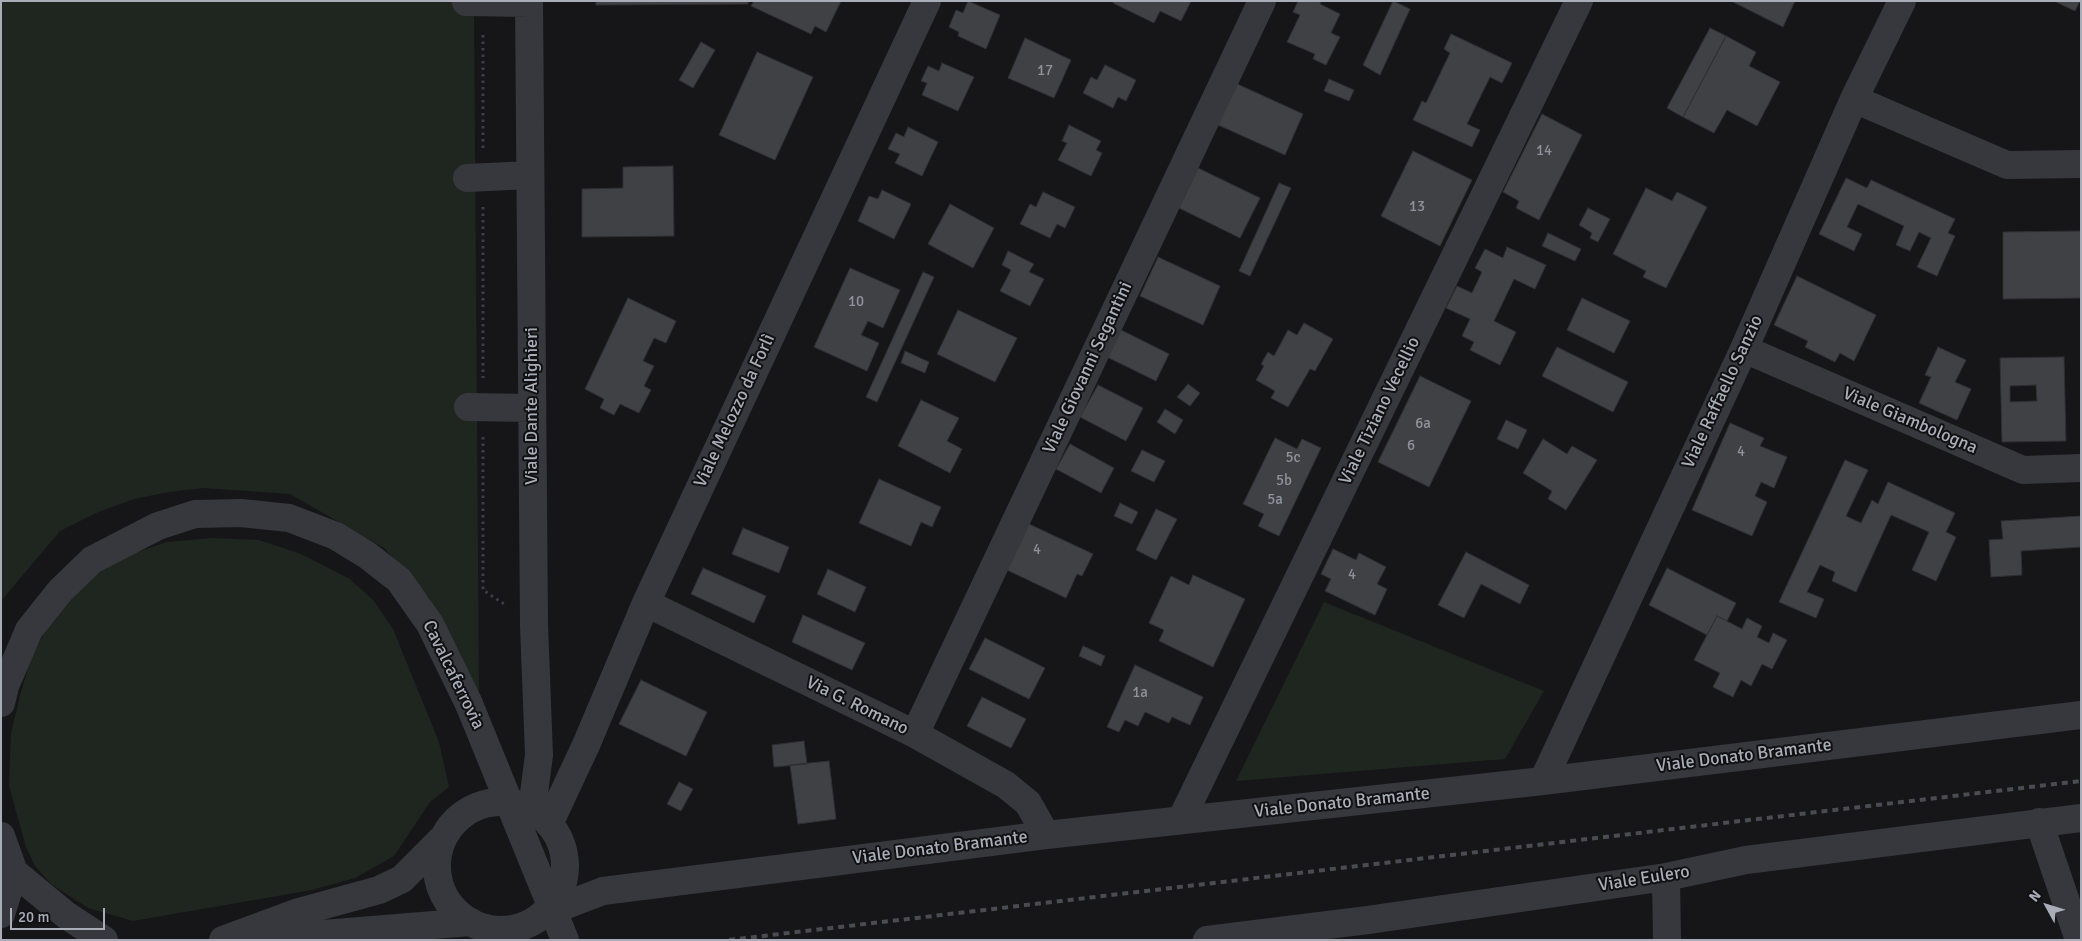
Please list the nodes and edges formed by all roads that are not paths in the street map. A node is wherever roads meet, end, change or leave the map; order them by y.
1 (927, 1) edge
2 (1262, 1) edge
3 (1579, 1) edge
4 (1902, 1) edge
5 (474, 2) edge
6 (529, 2) edge
7 (1854, 99) junction
8 (2081, 164) edge
9 (530, 175) junction
10 (475, 178) road end
11 (1744, 349) junction
12 (475, 407) road end
13 (532, 408) junction
14 (2081, 468) edge
15 (646, 603) junction
16 (1, 703) edge
17 (2081, 715) edge
18 (914, 734) junction
19 (1543, 781) junction
20 (540, 817) junction
21 (2081, 818) edge
22 (1181, 820) junction
23 (2039, 822) junction
24 (1046, 835) junction
25 (1, 836) edge
26 (443, 838) junction
27 (565, 861) junction
28 (14, 872) junction
29 (1666, 878) junction
30 (603, 891) junction
31 (1, 914) edge
32 (543, 914) junction
33 (471, 922) junction
34 (1369, 930) edge
35 (104, 940) edge
36 (223, 940) edge
37 (247, 940) edge
38 (565, 940) edge
39 (1207, 940) edge
40 (1667, 940) edge
41 (2079, 940) edge

1 - 15 street, Viale Melozzo da Forlì
2 - 18 street, Viale Giovanni Segantini
3 - 22 street, Viale Tiziano Vecellio
4 - 7 street, Viale Raffaello Sanzio
5 - 6 street
6 - 9 street, Viale Dante Alighieri
7 - 8 street
7 - 11 street, Viale Raffaello Sanzio
9 - 10 street
9 - 13 street, Viale Dante Alighieri
11 - 14 street, Viale Giambologna
11 - 19 street, Viale Raffaello Sanzio
12 - 13 street
13 - 20 street, Viale Dante Alighieri
15 - 18 street, Via G. Romano
15 - 20 street, Viale Melozzo da Forlì
16 - 38 street, Cavalcaferrovia, bridge
17 - 19 street, Viale Donato Bramante
18 - 24 street, Via G. Romano
19 - 22 street, Viale Donato Bramante
20 - 26 street
20 - 27 street
21 - 23 street, Viale Eulero
22 - 24 street, Viale Donato Bramante
23 - 29 street, Viale Eulero
23 - 41 street
24 - 30 street, Viale Donato Bramante
25 - 28 street
26 - 33 street
26 - 36 street
27 - 30 street
27 - 32 street
28 - 31 street
28 - 35 street
29 - 34 street, Viale Eulero
29 - 40 street
30 - 32 street, Viale Donato Bramante
32 - 33 street
33 - 37 street
34 - 39 street, Viale Eulero

